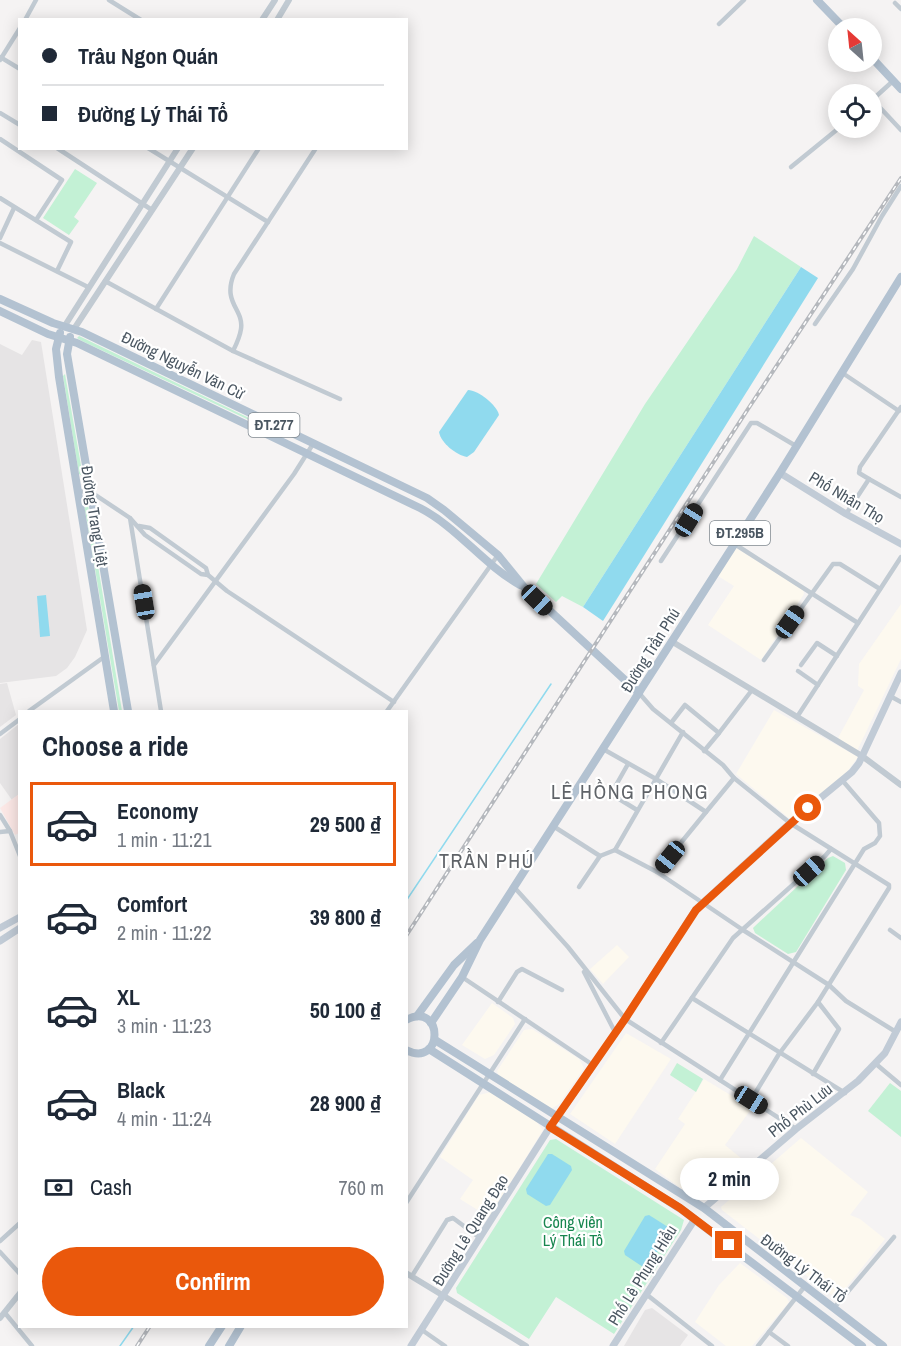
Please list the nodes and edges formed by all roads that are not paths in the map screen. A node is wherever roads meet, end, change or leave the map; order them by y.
1 (36, 0) edge
2 (109, 0) edge
3 (275, 0) edge
4 (289, 0) edge
5 (744, 0) edge
6 (817, 0) edge
7 (895, 3) dead end
8 (901, 9) edge
9 (26, 18) edge
10 (138, 18) edge
11 (263, 18) edge
12 (278, 18) edge
13 (834, 18) edge
14 (719, 24) dead end
15 (18, 31) edge
16 (0, 58) edge
17 (18, 68) edge
18 (882, 68) edge
19 (898, 84) edge
20 (882, 93) edge
21 (882, 110) edge
22 (0, 113) edge
23 (18, 124) edge
24 (901, 130) edge
25 (828, 137) edge
26 (0, 140) edge
27 (60, 150) edge
28 (151, 150) edge
29 (177, 150) edge
30 (192, 150) edge
31 (258, 150) edge
32 (315, 150) edge
33 (170, 162) junction
34 (791, 167) dead end
35 (180, 168) junction
36 (901, 186) edge
37 (228, 197) junction
38 (0, 198) edge
39 (142, 203) junction
40 (14, 208) junction
41 (152, 210) junction
42 (36, 220) junction
43 (268, 222) junction
44 (0, 238) edge
45 (0, 243) edge
46 (57, 271) junction
47 (901, 277) edge
48 (105, 281) junction
49 (88, 287) junction
50 (0, 299) edge
51 (156, 309) junction
52 (0, 311) edge
53 (815, 324) dead end
54 (64, 327) junction
55 (74, 329) junction
56 (58, 336) junction
57 (69, 339) junction
58 (88, 349) junction
59 (233, 351) junction
60 (68, 361) junction
61 (841, 372) junction
62 (340, 399) dead end
63 (900, 410) edge
64 (259, 417) junction
65 (254, 429) junction
66 (313, 444) junction
67 (796, 446) junction
68 (308, 455) junction
69 (780, 473) junction
70 (869, 479) junction
71 (901, 489) edge
72 (77, 491) junction
73 (91, 492) junction
74 (899, 496) edge
75 (846, 514) junction
76 (130, 518) junction
77 (733, 543) junction
78 (901, 544) edge
79 (498, 555) junction
80 (901, 557) edge
81 (661, 561) dead end
82 (490, 565) junction
83 (216, 581) junction
84 (524, 587) junction
85 (880, 589) junction
86 (810, 593) junction
87 (858, 623) junction
88 (671, 641) junction
89 (837, 656) junction
90 (104, 657) junction
91 (764, 660) dead end
92 (154, 665) junction
93 (801, 665) dead end
94 (798, 671) dead end
95 (901, 673) edge
96 (818, 685) junction
97 (752, 690) junction
98 (639, 693) junction
99 (890, 696) junction
100 (394, 702) junction
101 (901, 702) edge
102 (30, 710) edge
103 (114, 710) edge
104 (128, 710) edge
105 (161, 710) edge
106 (388, 710) edge
107 (797, 717) junction
108 (18, 720) edge
109 (671, 723) junction
110 (682, 732) junction
111 (719, 733) junction
112 (0, 734) edge
113 (603, 749) junction
114 (704, 751) junction
115 (862, 756) junction
116 (628, 764) junction
117 (656, 778) junction
118 (734, 778) junction
119 (842, 780) junction
120 (901, 785) edge
121 (637, 810) junction
122 (706, 812) junction
123 (0, 815) edge
124 (790, 824) junction
125 (553, 826) junction
126 (10, 831) junction
127 (0, 832) edge
128 (17, 839) edge
129 (831, 849) junction
130 (615, 850) junction
131 (600, 856) junction
132 (856, 864) junction
133 (657, 872) junction
134 (514, 887) junction
135 (579, 887) dead end
136 (702, 903) junction
137 (18, 918) edge
138 (0, 928) edge
139 (18, 929) edge
140 (743, 930) junction
141 (890, 930) dead end
142 (901, 938) edge
143 (480, 940) junction
144 (0, 941) edge
145 (459, 959) junction
146 (794, 962) junction
147 (580, 964) junction
148 (468, 965) junction
149 (451, 969) junction
150 (462, 977) junction
151 (829, 985) junction
152 (562, 990) dead end
153 (692, 999) junction
154 (498, 1002) junction
155 (818, 1002) junction
156 (417, 1016) junction
157 (408, 1019) edge
158 (525, 1019) junction
159 (625, 1019) junction
160 (901, 1022) edge
161 (431, 1023) junction
162 (615, 1032) junction
163 (896, 1032) junction
164 (750, 1034) junction
165 (435, 1040) junction
166 (662, 1043) junction
167 (429, 1049) junction
168 (409, 1054) edge
169 (779, 1054) junction
170 (876, 1064) junction
171 (593, 1065) junction
172 (490, 1073) junction
173 (813, 1074) junction
174 (720, 1080) junction
175 (482, 1084) junction
176 (901, 1085) edge
177 (845, 1093) junction
178 (751, 1100) junction
179 (558, 1116) junction
180 (550, 1127) junction
181 (796, 1129) junction
182 (626, 1159) junction
183 (619, 1170) junction
184 (408, 1200) edge
185 (704, 1209) junction
186 (695, 1219) junction
187 (18, 1227) edge
188 (894, 1237) dead end
189 (480, 1238) junction
190 (0, 1241) edge
191 (0, 1252) edge
192 (18, 1272) edge
193 (409, 1274) edge
194 (805, 1286) junction
195 (646, 1294) junction
196 (18, 1295) edge
197 (444, 1296) junction
198 (797, 1296) junction
199 (834, 1308) junction
200 (2, 1315) edge
201 (18, 1328) edge
202 (18, 1328) edge
203 (221, 1328) edge
204 (240, 1328) edge
205 (422, 1330) junction
206 (769, 1332) junction
207 (213, 1345) edge
208 (708, 1345) edge
209 (32, 1346) edge
210 (229, 1346) edge
211 (411, 1346) edge
212 (445, 1346) edge
213 (526, 1346) edge
214 (613, 1346) edge
215 (758, 1346) edge
216 (788, 1346) edge
217 (862, 1346) edge
218 (883, 1346) edge

1 - 9 street
2 - 10 street
3 - 11 street
4 - 12 street
5 - 14 street
6 - 13 main road
7 - 8 street
15 - 16 street
16 - 17 street
18 - 19 main road
19 - 20 street
21 - 24 street
22 - 23 street
25 - 34 street
26 - 42 street
27 - 39 street
28 - 33 street
29 - 33 street
30 - 35 street
31 - 37 street
32 - 43 street
33 - 35 street
33 - 39 street
35 - 37 street
35 - 41 street
36 - 53 street
37 - 43 street
37 - 51 street
38 - 40 street
39 - 41 street
39 - 49 street
40 - 42 street
40 - 44 street
41 - 48 street
42 - 46 street
43 - 59 street
45 - 46 street
46 - 49 street
47 - 61 main road, ĐT.295B
48 - 51 street
48 - 55 street
49 - 54 street
50 - 54 main road, Đường Nguyễn Văn Cừ / ĐT.277
51 - 59 street
52 - 56 main road, Đường Nguyễn Văn Cừ / ĐT.277
54 - 55 main road, Đường Nguyễn Văn Cừ / ĐT.277
54 - 56 main road
55 - 57 main road, Đường Trang Liệt
55 - 64 main road, Đường Nguyễn Văn Cừ / ĐT.277
56 - 57 main road, Đường Nguyễn Văn Cừ / ĐT.277
56 - 72 main road, Đường Trang Liệt
57 - 58 main road, Đường Nguyễn Văn Cừ / ĐT.277
57 - 60 main road, Đường Trang Liệt
58 - 60 main road
58 - 65 main road, Đường Nguyễn Văn Cừ / ĐT.277
59 - 62 street
60 - 73 main road, Đường Trang Liệt
61 - 63 street
61 - 67 main road, Đường Trần Phú / ĐT.295B
63 - 70 street
64 - 65 main road
64 - 66 main road, Đường Nguyễn Văn Cừ / ĐT.277
65 - 68 main road, Đường Nguyễn Văn Cừ / ĐT.277
66 - 68 street
66 - 79 main road, Đường Nguyễn Văn Cừ / ĐT.277
67 - 69 main road, Đường Trần Phú / ĐT.295B
67 - 81 street
68 - 82 main road, Đường Nguyễn Văn Cừ / ĐT.277
68 - 83 street
69 - 75 main road, Phố Nhân Thọ
69 - 77 main road, Đường Trần Phú / ĐT.295B
70 - 74 street
70 - 75 street
71 - 74 street
72 - 73 street
72 - 90 main road, Đường Trang Liệt
73 - 76 street
73 - 104 main road, Đường Trang Liệt
75 - 78 main road, Phố Nhân Thọ
76 - 83 street
76 - 92 street
77 - 86 street
77 - 88 main road, Đường Trần Phú / ĐT.295B
79 - 82 street
79 - 84 main road, Đường Nguyễn Văn Cừ / ĐT.277
80 - 85 street
82 - 84 main road, Đường Nguyễn Văn Cừ / ĐT.277
82 - 100 street
83 - 92 street
83 - 100 street
84 - 98 main road, Đường Nguyễn Văn Cừ / ĐT.277
85 - 86 street
85 - 87 street
86 - 87 street
86 - 91 street
87 - 89 street
88 - 97 street
88 - 98 main road, Đường Trần Phú / ĐT.295B
89 - 93 street
89 - 96 street
90 - 102 street
90 - 103 main road, Đường Trang Liệt
92 - 105 street
94 - 96 street
95 - 99 main road
96 - 107 street
97 - 107 street
97 - 111 street
98 - 109 street
98 - 113 main road, Đường Trần Phú / ĐT.295B
99 - 101 street
99 - 115 main road
100 - 106 street
107 - 115 street
108 - 112 street
109 - 110 street
109 - 111 street
110 - 114 street
110 - 117 street
111 - 114 street
113 - 116 street
113 - 125 main road, Đường Trần Phú / ĐT.295B
114 - 118 street
115 - 119 main road
115 - 120 street
116 - 117 street
116 - 121 street
117 - 121 street
117 - 122 street
118 - 122 street
118 - 124 street
119 - 124 main road
119 - 132 street
121 - 130 street
122 - 133 street
123 - 126 street
124 - 129 street
124 - 136 main road
125 - 131 street
125 - 134 main road, Đường Trần Phú / ĐT.295B
126 - 127 street
126 - 128 street
129 - 132 street
129 - 140 street
130 - 131 street
130 - 133 street
131 - 135 street
132 - 146 street
132 - 151 street
133 - 136 street
134 - 143 main road, Đường Trần Phú / ĐT.295B
134 - 147 street
136 - 140 street
136 - 159 main road
137 - 138 main road
139 - 144 main road
140 - 146 street
140 - 153 street
141 - 142 street
143 - 145 main road, Đường Trần Phú / ĐT.295B
143 - 148 main road, Đường Trần Phú / ĐT.295B
145 - 148 main road
145 - 149 main road, Đường Trần Phú / ĐT.295B
146 - 151 street
146 - 164 street
147 - 159 street
147 - 162 street
148 - 150 main road, Đường Trần Phú / ĐT.295B
149 - 150 main road
149 - 156 main road, Đường Trần Phú / ĐT.295B
150 - 154 street
150 - 161 main road, Đường Trần Phú / ĐT.295B
151 - 155 street
151 - 163 street
152 - 154 street
153 - 164 street
153 - 166 street
154 - 158 street
155 - 169 street
155 - 173 street
156 - 157 main road
156 - 161 main road
158 - 171 street
158 - 172 street
159 - 162 main road
159 - 166 street
160 - 163 main road, Phố Phù Lưu
161 - 165 main road
162 - 171 main road
163 - 170 main road, Phố Phù Lưu
164 - 169 street
164 - 174 street
165 - 167 main road
165 - 172 main road, Đường Lý Thái Tổ
166 - 174 street
167 - 168 main road
167 - 175 main road, Đường Lý Thái Tổ
169 - 173 street
169 - 178 street
170 - 176 street
170 - 177 main road, Phố Phù Lưu
171 - 179 main road
172 - 175 street
172 - 179 main road, Đường Lý Thái Tổ
173 - 177 street
174 - 178 street
175 - 180 main road, Đường Lý Thái Tổ
175 - 184 street
177 - 181 main road, Phố Phù Lưu
178 - 181 street
179 - 180 main road
179 - 182 main road, Đường Lý Thái Tổ
180 - 183 main road, Đường Lý Thái Tổ
180 - 189 main road, Đường Lê Quang Đạo
181 - 185 main road, Phố Phù Lưu
182 - 183 main road
182 - 185 main road, Đường Lý Thái Tổ
183 - 186 main road, Đường Lý Thái Tổ
185 - 186 main road
185 - 194 main road, Đường Lý Thái Tổ
186 - 195 main road, Phố Lê Phụng Hiểu
186 - 198 main road, Đường Lý Thái Tổ
187 - 190 street
188 - 199 street
189 - 193 street
189 - 197 main road, Đường Lê Quang Đạo
191 - 192 street
193 - 197 street
194 - 198 street
194 - 199 main road, Đường Lý Thái Tổ
195 - 208 street
195 - 214 main road, Phố Lê Phụng Hiểu
196 - 200 street
197 - 205 main road, Đường Lê Quang Đạo
197 - 213 street
198 - 206 street
198 - 217 main road, Đường Lý Thái Tổ
199 - 218 main road, Đường Lý Thái Tổ
200 - 201 street
202 - 209 street
203 - 207 main road
204 - 210 main road
205 - 211 main road, Đường Lê Quang Đạo
205 - 212 street
206 - 215 street
206 - 216 street

